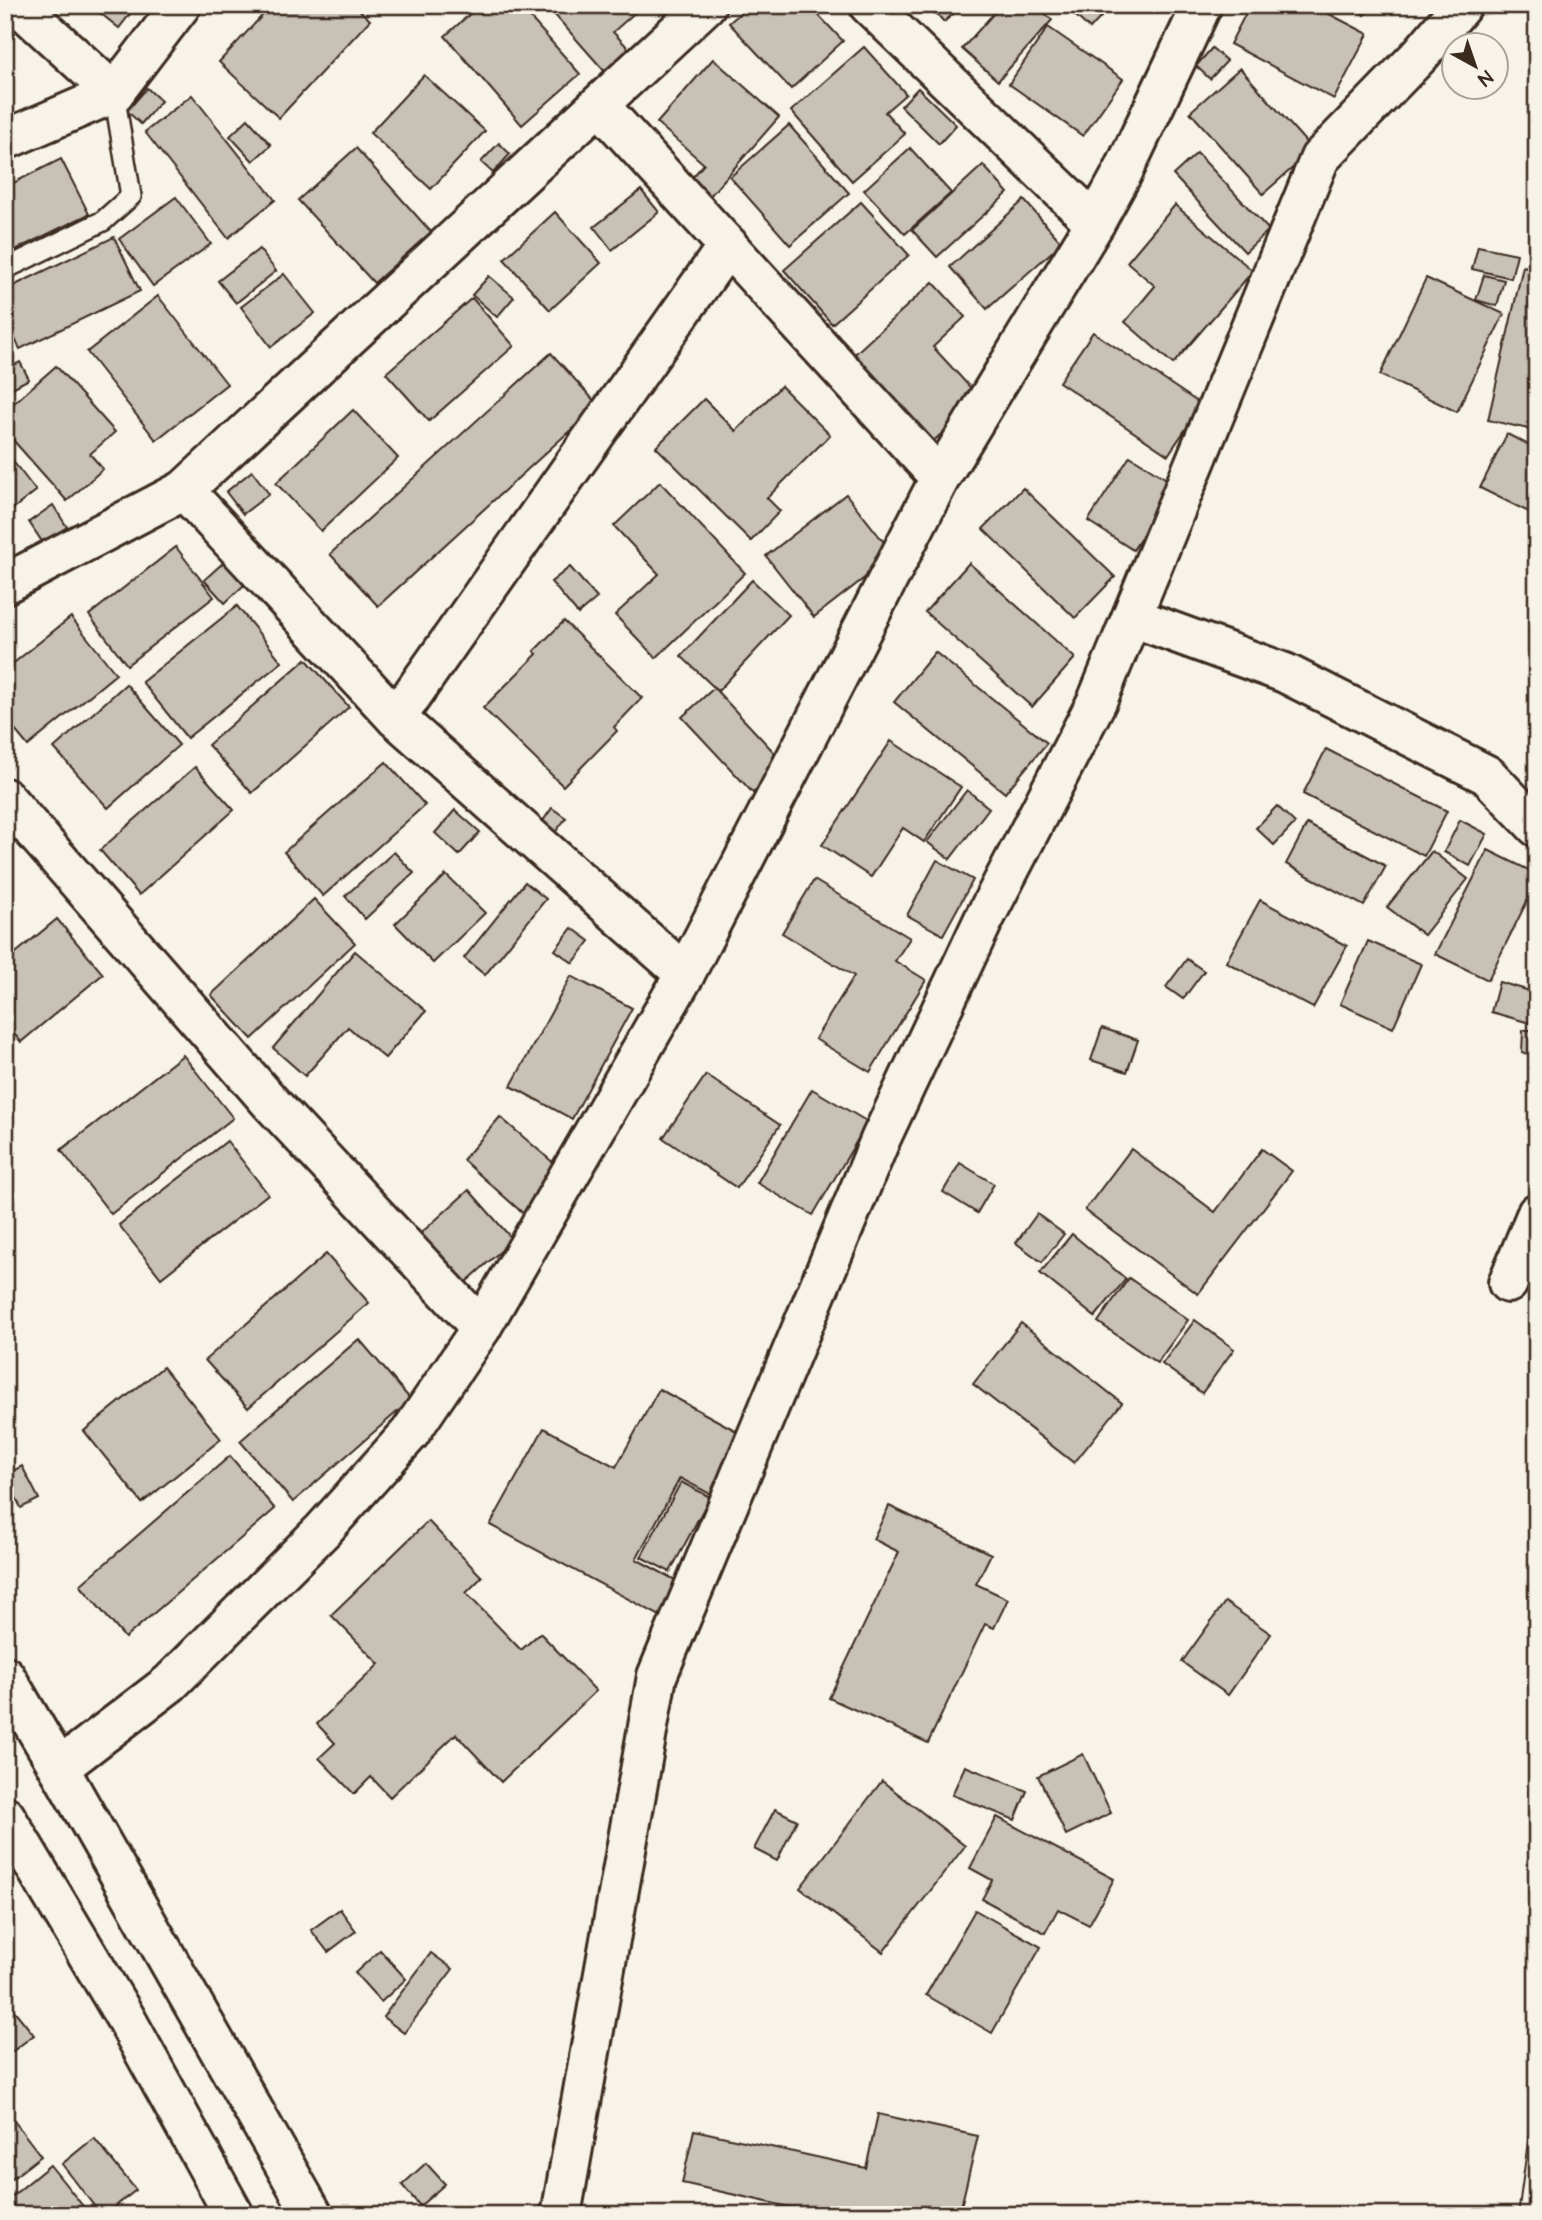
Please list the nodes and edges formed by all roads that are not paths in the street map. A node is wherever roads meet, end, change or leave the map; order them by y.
1 (19, 5) edge
2 (181, 5) edge
3 (706, 5) edge
4 (870, 5) edge
5 (1202, 5) edge
6 (1462, 5) edge
7 (114, 93) junction
8 (598, 105) junction
9 (5, 140) edge
10 (1095, 223) junction
11 (728, 246) junction
12 (5, 269) edge
13 (940, 478) junction
14 (184, 490) junction
15 (5, 584) edge
16 (1132, 617) junction
17 (396, 718) junction
18 (5, 798) edge
19 (1537, 827) edge
20 (685, 974) junction
21 (1537, 1213) edge
22 (1508, 1283) dead end
23 (481, 1328) junction
24 (5, 1676) edge
25 (60, 1768) junction
26 (5, 1816) edge
27 (234, 2215) edge
28 (313, 2215) edge
29 (561, 2215) edge

1 - 7 street
2 - 7 street
3 - 8 street
4 - 10 street
5 - 10 street
6 - 16 street
7 - 9 street
7 - 12 lane
8 - 11 street
8 - 14 street
10 - 13 street
11 - 13 street
11 - 17 street
13 - 20 street
14 - 15 street
14 - 17 street
16 - 19 street
16 - 29 street
17 - 20 street
18 - 23 street
20 - 23 street
21 - 22 street
23 - 25 street
24 - 25 street
25 - 28 street
26 - 27 street

